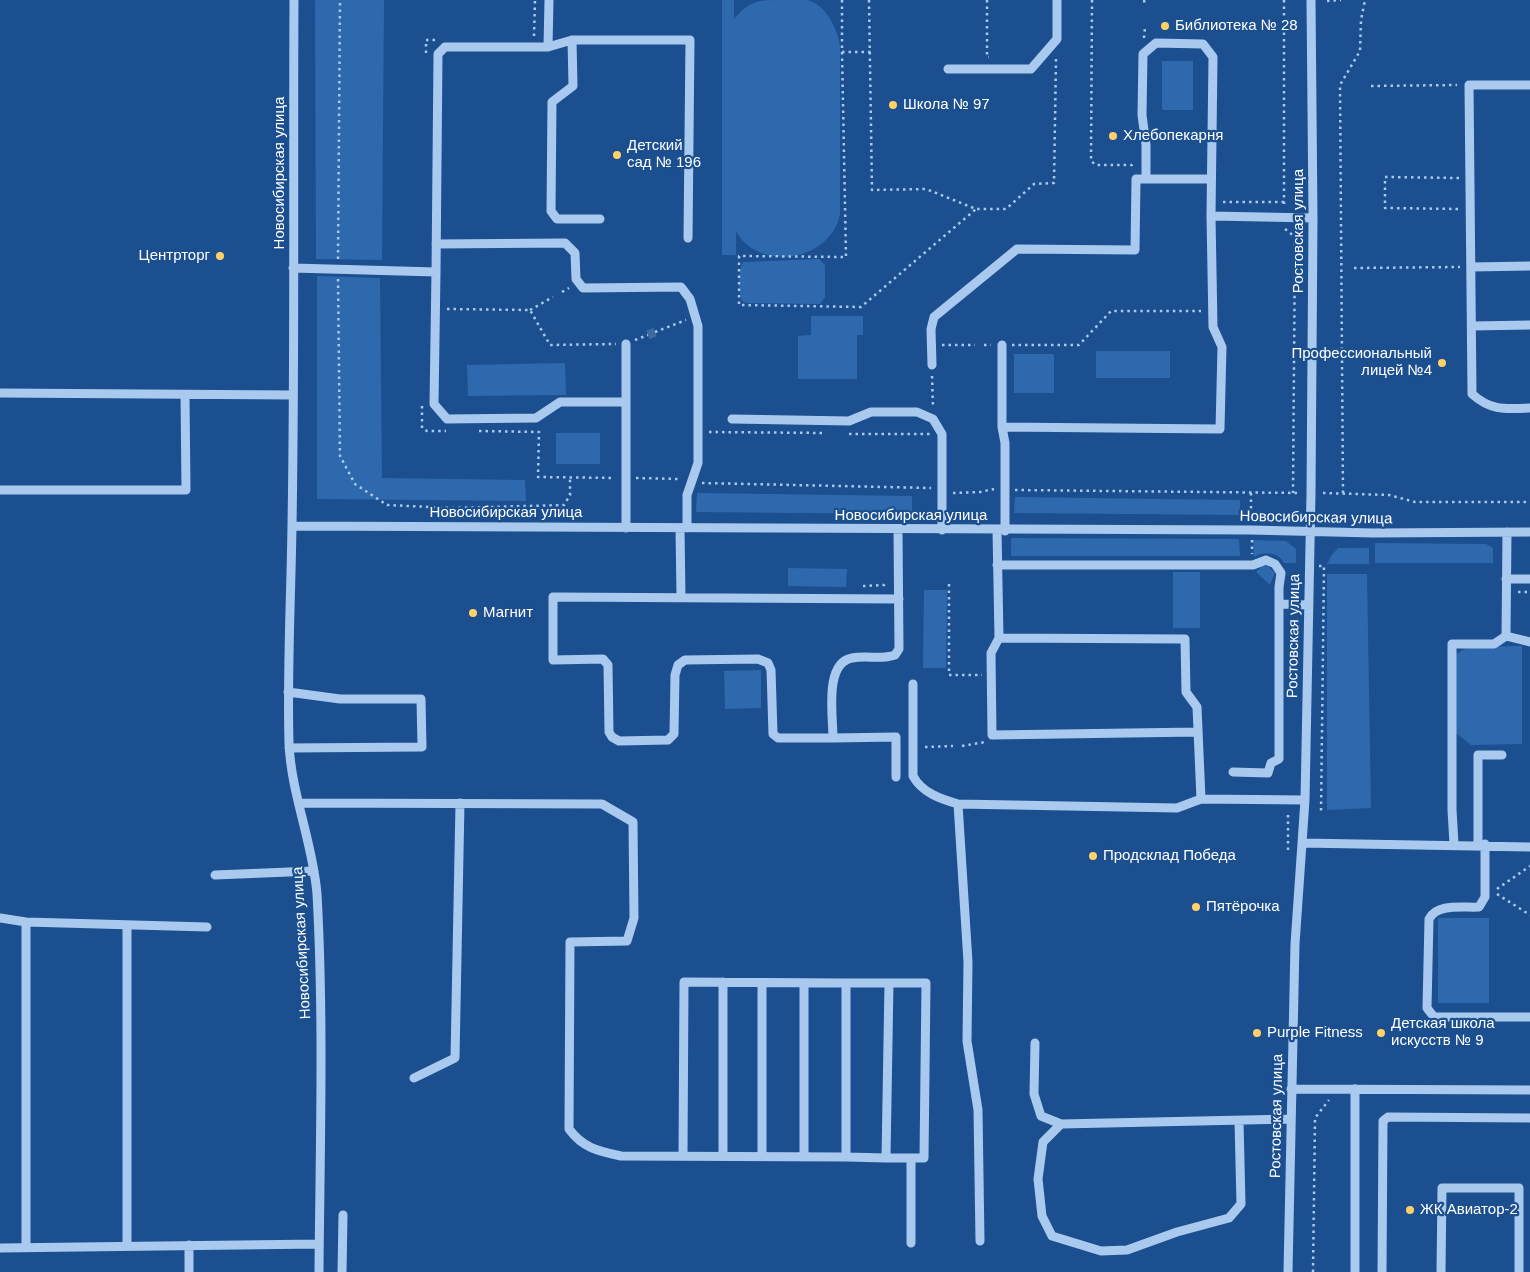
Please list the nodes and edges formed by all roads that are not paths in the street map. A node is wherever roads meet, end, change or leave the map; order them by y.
1 (294, 0) edge
2 (549, 0) edge
3 (1057, 0) edge
4 (1311, 0) edge
5 (572, 40) junction
6 (548, 47) junction
7 (948, 69) dead end
8 (1530, 85) edge
9 (1146, 179) junction
10 (1211, 180) junction
11 (1211, 216) junction
12 (1313, 218) junction
13 (600, 219) dead end
14 (688, 238) dead end
15 (436, 244) junction
16 (1530, 266) edge
17 (1472, 267) junction
18 (293, 268) junction
19 (436, 272) junction
20 (1530, 325) edge
21 (1472, 326) junction
22 (626, 344) road end
23 (1002, 346) road end
24 (932, 365) road end
25 (0, 393) edge
26 (185, 394) junction
27 (293, 395) junction
28 (625, 402) junction
29 (1530, 408) edge
30 (732, 419) dead end
31 (1002, 427) junction
32 (0, 490) edge
33 (292, 526) junction
34 (626, 528) junction
35 (683, 528) junction
36 (898, 530) junction
37 (942, 530) junction
38 (1001, 530) junction
39 (1310, 532) junction
40 (1507, 532) junction
41 (1530, 532) edge
42 (997, 564) junction
43 (1506, 579) junction
44 (1530, 579) edge
45 (681, 597) junction
46 (899, 599) junction
47 (1279, 604) junction
48 (1308, 605) junction
49 (1506, 636) junction
50 (999, 638) junction
51 (1530, 642) edge
52 (912, 684) dead end
53 (288, 692) junction
54 (1198, 732) junction
55 (833, 738) junction
56 (289, 748) junction
57 (1502, 755) dead end
58 (1233, 772) dead end
59 (896, 777) dead end
60 (1201, 798) junction
61 (1306, 800) junction
62 (460, 802) junction
63 (299, 803) junction
64 (958, 804) junction
65 (1302, 843) junction
66 (1454, 844) junction
67 (1482, 844) junction
68 (1530, 846) edge
69 (314, 870) junction
70 (215, 875) dead end
71 (0, 918) edge
72 (26, 922) junction
73 (127, 925) junction
74 (207, 926) dead end
75 (723, 982) junction
76 (762, 983) junction
77 (804, 983) junction
78 (846, 983) junction
79 (889, 983) junction
80 (1530, 1017) edge
81 (1035, 1043) dead end
82 (414, 1078) dead end
83 (1291, 1089) junction
84 (1355, 1089) junction
85 (1530, 1090) edge
86 (1530, 1118) edge
87 (1291, 1119) junction
88 (1239, 1121) junction
89 (1061, 1124) junction
90 (683, 1156) junction
91 (722, 1156) junction
92 (762, 1156) junction
93 (804, 1157) junction
94 (846, 1157) junction
95 (886, 1158) junction
96 (911, 1158) junction
97 (343, 1215) dead end
98 (980, 1241) dead end
99 (911, 1243) dead end
100 (319, 1244) junction
101 (127, 1245) junction
102 (189, 1245) junction
103 (26, 1247) junction
104 (0, 1248) edge
105 (189, 1272) edge
106 (319, 1272) edge
107 (342, 1272) edge
108 (1288, 1272) edge
109 (1355, 1272) edge
110 (1382, 1272) edge
111 (1441, 1272) edge
112 (1519, 1272) edge

1 - 18 street, Новосибирская улица
2 - 6 street
3 - 7 street
4 - 12 street, Ростовская улица
5 - 6 street
5 - 13 street
5 - 14 street
6 - 15 street
8 - 17 street
9 - 10 street
9 - 10 street
9 - 24 street
10 - 11 street
11 - 12 street
11 - 31 street
12 - 39 street, Ростовская улица
15 - 19 street
15 - 35 street
16 - 17 street
17 - 21 street
18 - 19 street
18 - 27 street, Новосибирская улица
19 - 28 street
20 - 21 street
21 - 29 street
22 - 28 street
23 - 31 street
25 - 26 street
26 - 27 street
26 - 32 street
27 - 33 street, Новосибирская улица
28 - 34 street
30 - 37 street
31 - 38 street
33 - 34 street, Новосибирская улица
33 - 53 street, Новосибирская улица
34 - 35 street, Новосибирская улица
35 - 36 street, Новосибирская улица
35 - 45 street
36 - 37 street, Новосибирская улица
36 - 46 street
37 - 38 street, Новосибирская улица
38 - 39 street, Новосибирская улица
38 - 42 street
39 - 40 street, Новосибирская улица
39 - 48 street, Ростовская улица
40 - 41 street, Новосибирская улица
40 - 43 street
42 - 47 street
42 - 50 street
43 - 44 street
43 - 49 street
45 - 46 street
45 - 55 street
46 - 55 street
47 - 48 street
47 - 58 street
48 - 61 street, Ростовская улица
49 - 51 street
49 - 66 street
50 - 54 street
50 - 54 street
52 - 64 street
53 - 56 street, Новосибирская улица
53 - 56 street
54 - 60 street
55 - 59 street
56 - 63 street, Новосибирская улица
57 - 67 street
60 - 61 street
60 - 64 street
61 - 65 street, Ростовская улица
62 - 63 street
62 - 82 street
62 - 90 street
63 - 69 street, Новосибирская улица
64 - 98 street
65 - 66 street
65 - 83 street, Ростовская улица
66 - 67 street
67 - 68 street
67 - 80 street
69 - 70 street
69 - 100 street, Новосибирская улица
71 - 72 street
72 - 73 street
72 - 103 street
73 - 74 street
73 - 101 street
75 - 76 street
75 - 90 street
75 - 91 street
76 - 77 street
76 - 92 street
77 - 78 street
77 - 93 street
78 - 79 street
78 - 94 street
79 - 95 street
79 - 96 street
81 - 89 street
83 - 84 street
83 - 87 street, Ростовская улица
84 - 85 street
84 - 109 street
86 - 110 street
87 - 88 street
87 - 108 street, Ростовская улица
88 - 89 street
88 - 89 street
90 - 91 street
91 - 92 street
92 - 93 street
93 - 94 street
94 - 95 street
95 - 96 street
96 - 99 street
97 - 107 street
100 - 102 street
100 - 106 street, Новосибирская улица
101 - 102 street
101 - 103 street
102 - 105 street
103 - 104 street
111 - 112 street

